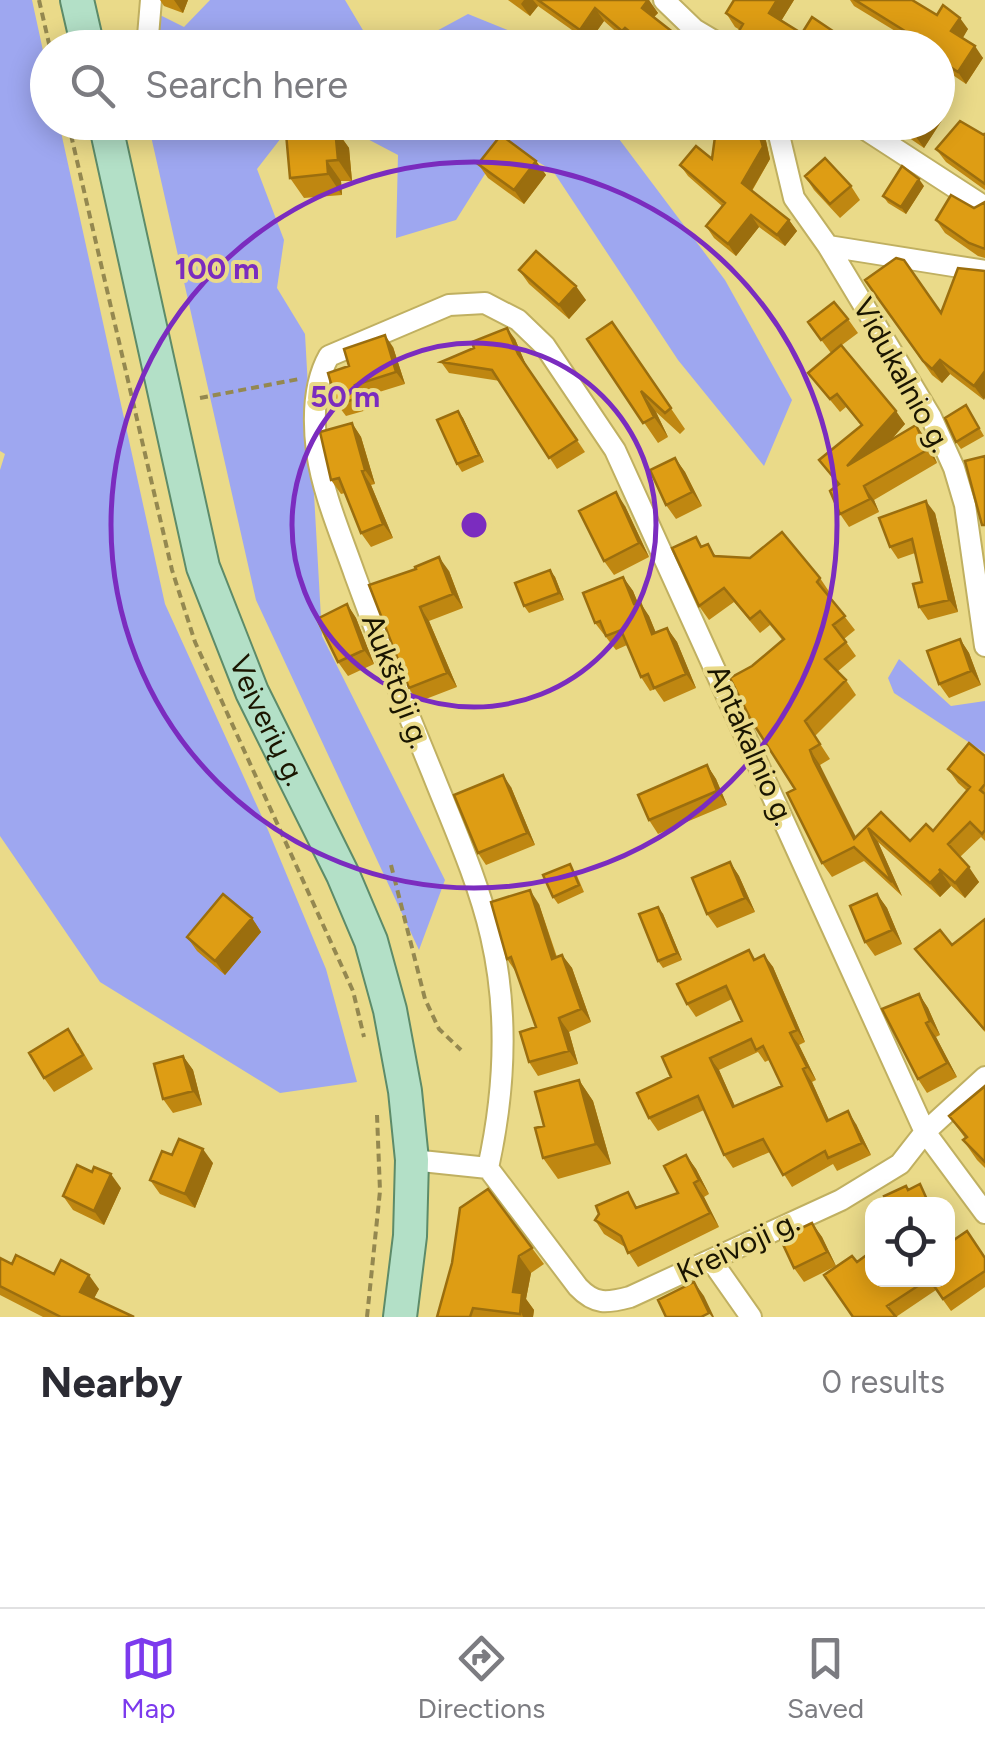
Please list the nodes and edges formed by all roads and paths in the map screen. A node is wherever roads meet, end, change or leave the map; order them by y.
1 (39, 0) edge
2 (77, 0) edge
3 (151, 0) edge
4 (664, 0) edge
5 (694, 29) edge
6 (46, 30) edge
7 (84, 30) edge
8 (148, 30) edge
9 (109, 140) edge
10 (780, 140) edge
11 (881, 140) edge
12 (985, 208) edge
13 (828, 246) junction
14 (985, 271) edge
15 (318, 375) junction
16 (200, 398) dead end
17 (985, 646) edge
18 (392, 865) dead end
19 (461, 1050) dead end
20 (985, 1077) edge
21 (925, 1132) junction
22 (412, 1160) junction
23 (488, 1168) junction
24 (985, 1213) edge
25 (711, 1260) junction
26 (400, 1317) edge
27 (751, 1317) edge

1 - 6 path
2 - 7 main road
3 - 8 street
4 - 5 street
9 - 22 main road, Veiverių g.
10 - 13 street, Vidukalnio g.
11 - 12 street
13 - 14 street
13 - 17 street, Vidukalnio g.
15 - 16 path
15 - 21 street, Antakalnio g.
15 - 23 street, Aukštoji g.
18 - 19 path
20 - 21 street
21 - 24 street, Antakalnio g.
21 - 25 street, Kreivoji g.
22 - 23 street
22 - 26 main road, Veiverių g.
23 - 25 street, Kreivoji g.
25 - 27 street

